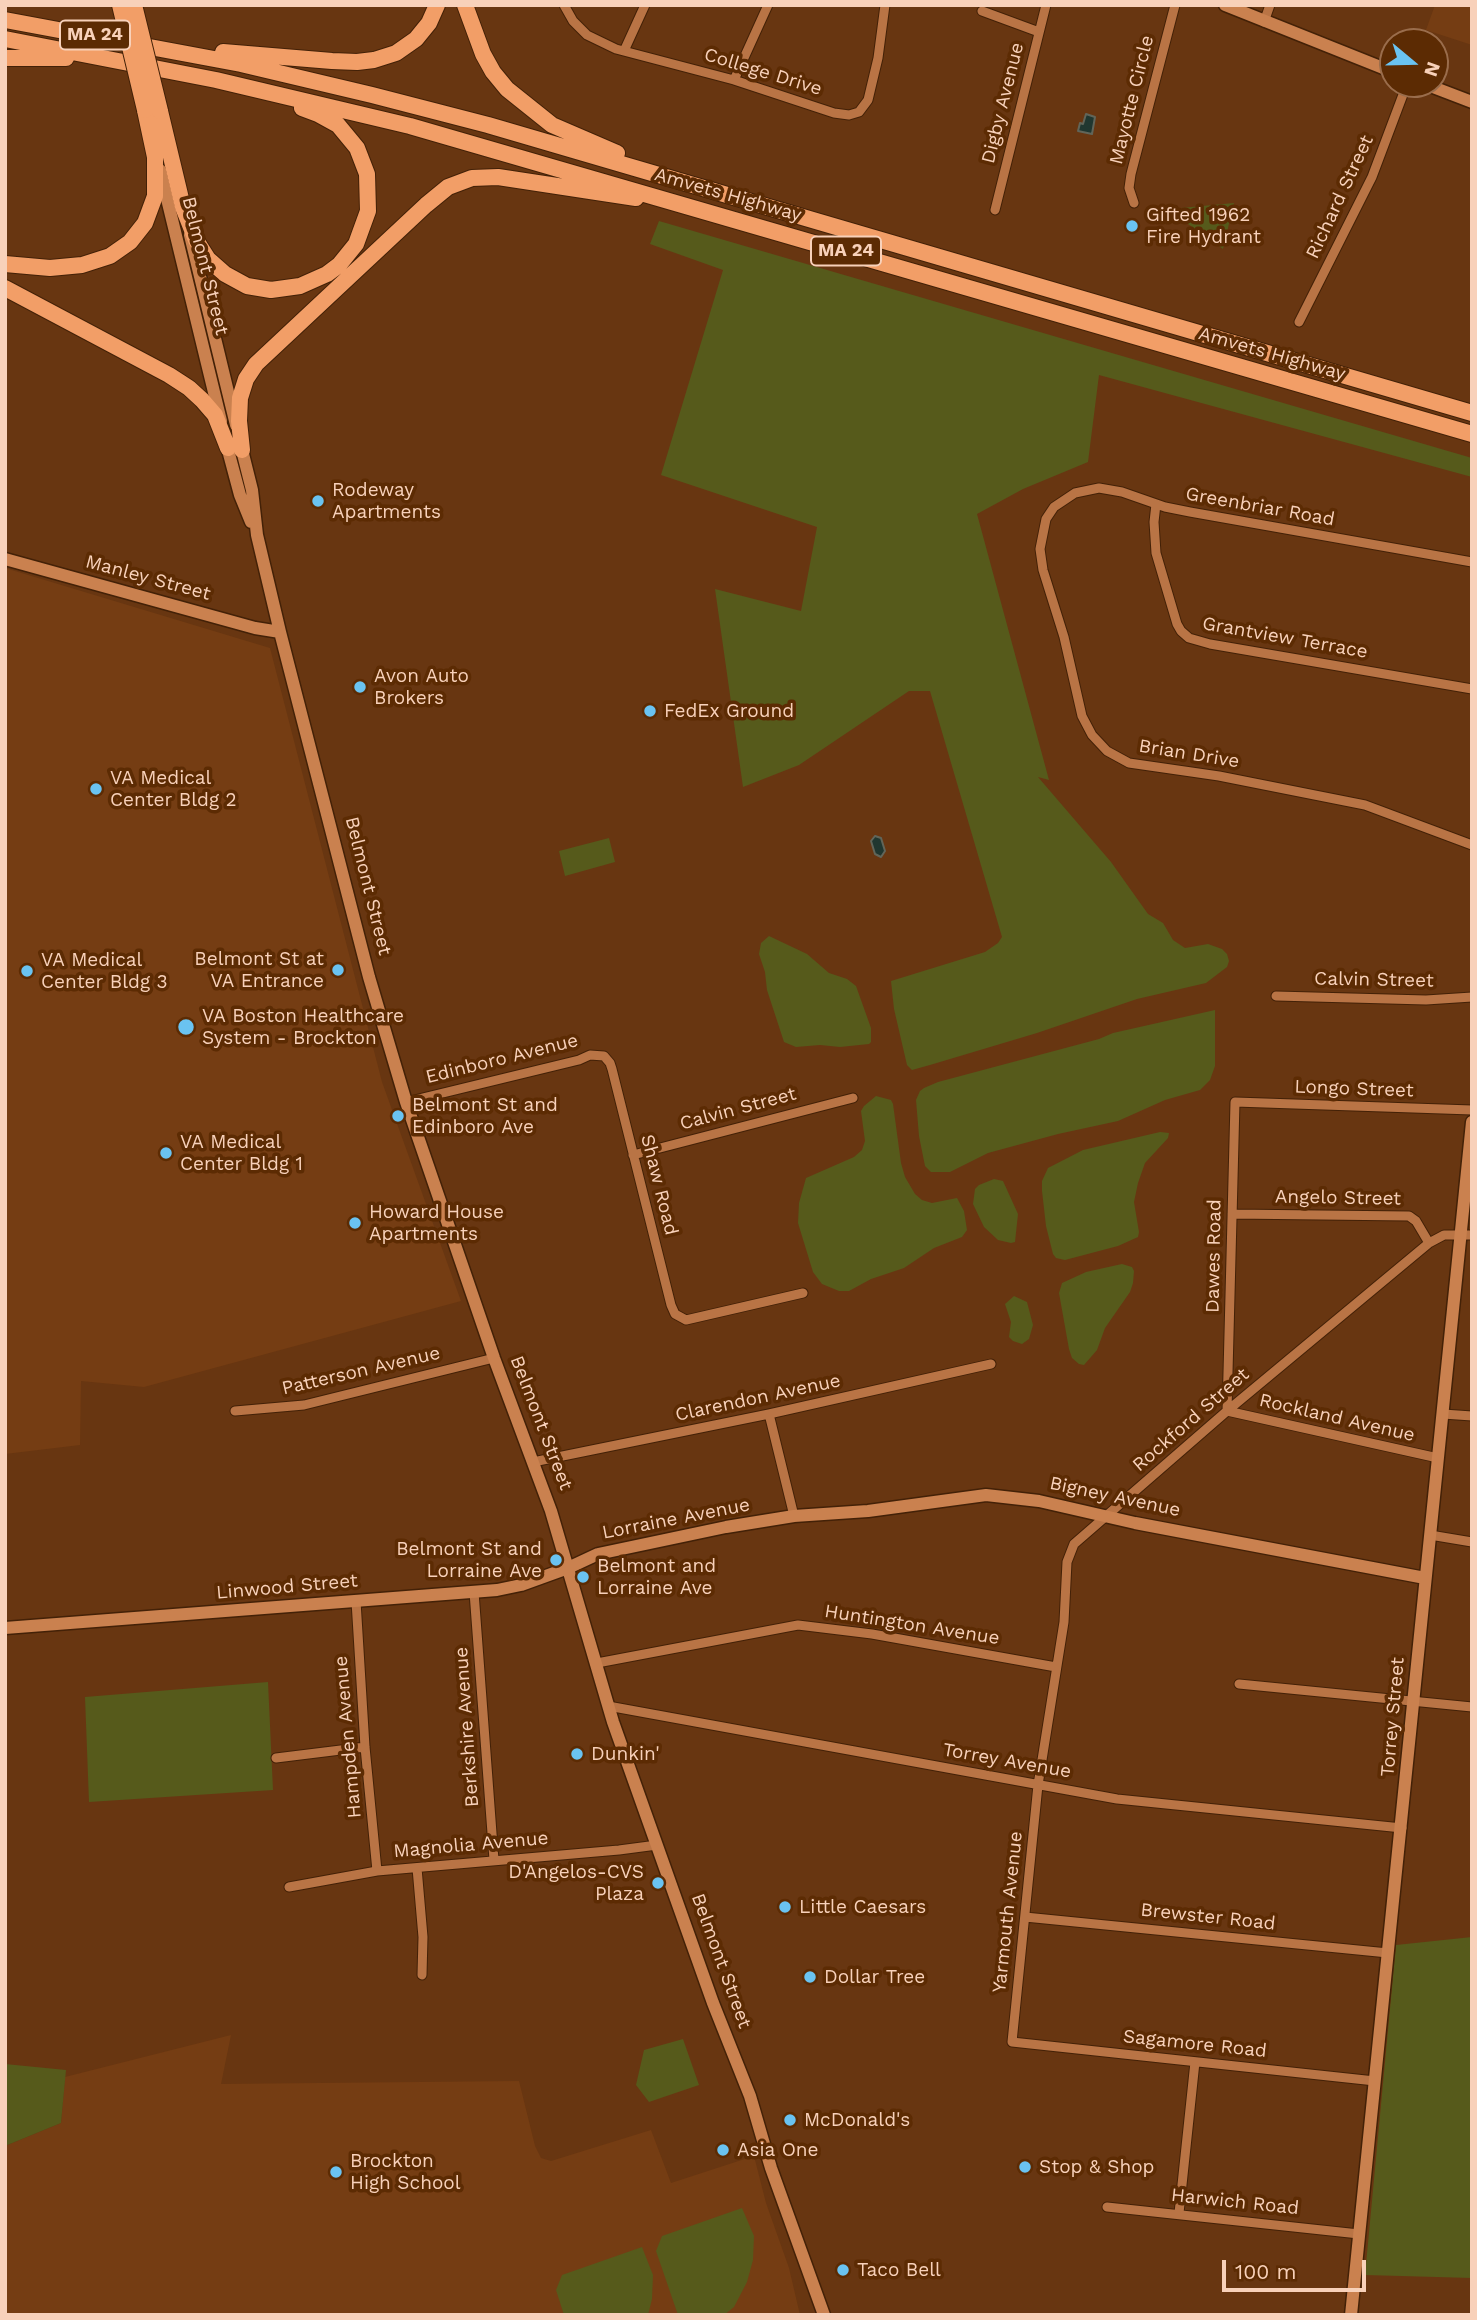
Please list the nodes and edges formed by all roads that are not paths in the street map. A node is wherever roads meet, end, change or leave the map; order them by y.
1 (120, 5) edge
2 (134, 5) edge
3 (437, 5) edge
4 (465, 5) edge
5 (564, 5) edge
6 (645, 5) edge
7 (768, 5) edge
8 (885, 5) edge
9 (1046, 5) edge
10 (1175, 5) edge
11 (1225, 5) edge
12 (1270, 5) edge
13 (982, 11) dead end
14 (5, 14) edge
15 (5, 20) edge
16 (1264, 22) junction
17 (40, 25) junction
18 (1040, 32) junction
19 (5, 39) edge
20 (150, 46) junction
21 (624, 51) junction
22 (5, 58) edge
23 (107, 58) junction
24 (1379, 67) edge
25 (216, 80) junction
26 (734, 80) junction
27 (1449, 93) edge
28 (1403, 98) edge
29 (1472, 102) edge
30 (152, 110) junction
31 (150, 132) junction
32 (697, 186) junction
33 (1134, 203) dead end
34 (692, 206) junction
35 (183, 207) junction
36 (995, 210) dead end
37 (5, 264) edge
38 (5, 288) edge
39 (1299, 322) dead end
40 (1472, 413) edge
41 (1472, 434) edge
42 (235, 449) junction
43 (1156, 504) junction
44 (1051, 511) joint
45 (5, 559) edge
46 (1472, 562) edge
47 (280, 632) junction
48 (1472, 690) edge
49 (1472, 845) edge
50 (1276, 996) dead end
51 (1472, 998) edge
52 (607, 1058) joint
53 (853, 1098) dead end
54 (406, 1102) junction
55 (1236, 1102) joint
56 (1472, 1110) edge
57 (1472, 1122) edge
58 (633, 1155) junction
59 (1232, 1214) junction
60 (1467, 1234) edge
61 (1429, 1242) junction
62 (803, 1293) dead end
63 (494, 1358) junction
64 (991, 1364) dead end
65 (235, 1411) dead end
66 (1227, 1411) junction
67 (769, 1414) junction
68 (1443, 1414) junction
69 (1472, 1416) edge
70 (1438, 1458) junction
71 (533, 1462) junction
72 (793, 1516) junction
73 (1108, 1516) junction
74 (1430, 1535) junction
75 (1472, 1542) edge
76 (568, 1568) junction
77 (1425, 1578) junction
78 (474, 1592) junction
79 (356, 1601) junction
80 (5, 1628) edge
81 (597, 1662) junction
82 (1056, 1668) junction
83 (1239, 1684) dead end
84 (1415, 1702) junction
85 (608, 1706) junction
86 (1472, 1707) edge
87 (365, 1747) junction
88 (276, 1758) dead end
89 (1038, 1785) junction
90 (1402, 1829) junction
91 (657, 1845) junction
92 (494, 1860) junction
93 (417, 1868) junction
94 (377, 1871) junction
95 (289, 1887) dead end
96 (1025, 1917) junction
97 (1388, 1953) junction
98 (422, 1975) dead end
99 (1012, 2042) joint
100 (1195, 2062) junction
101 (1375, 2081) junction
102 (1107, 2207) dead end
103 (1178, 2213) junction
104 (1359, 2234) junction
105 (824, 2315) edge
106 (1351, 2315) edge

1 - 30 highway, Belmont Street, bridge
2 - 30 highway, Belmont Street, bridge
3 - 20 highway
4 - 32 highway
5 - 21 street, College Drive
6 - 21 street
7 - 26 street
8 - 26 street, College Drive
9 - 18 street, Digby Avenue
10 - 33 street, Mayotte Circle
11 - 16 main road
12 - 16 street
13 - 18 street
14 - 17 highway
15 - 17 highway, Amvets Highway / MA 24
16 - 24 main road
17 - 20 highway, Amvets Highway / MA 24
18 - 36 street, Digby Avenue
19 - 23 highway, Amvets Highway / MA 24
20 - 32 highway, Amvets Highway / MA 24
21 - 26 street, College Drive
22 - 23 highway
23 - 25 highway, Amvets Highway / MA 24
25 - 34 highway, Amvets Highway / MA 24
25 - 35 highway
27 - 29 main road
28 - 39 street, Richard Street
30 - 31 highway, Belmont Street
30 - 35 highway, Belmont Street
31 - 37 highway
31 - 42 main road, Belmont Street
32 - 40 highway, Amvets Highway / MA 24
34 - 41 highway, Amvets Highway / MA 24
34 - 42 highway
35 - 42 main road, Belmont Street
38 - 42 highway
42 - 47 main road, Belmont Street
43 - 44 street, Greenbriar Road
43 - 46 street, Greenbriar Road
43 - 48 street, Grantview Terrace
44 - 49 street, Brian Drive
45 - 47 main road, Manley Street
47 - 54 main road, Belmont Street
50 - 51 street, Calvin Street
52 - 54 street, Edinboro Avenue
52 - 58 street, Shaw Road
53 - 58 street, Calvin Street
54 - 63 main road, Belmont Street
55 - 56 street, Longo Street
55 - 59 street, Dawes Road
57 - 60 main road, Torrey Street
58 - 62 street, Shaw Road
59 - 61 street, Angelo Street
59 - 66 street, Dawes Road
60 - 61 street, Rockford Street
60 - 68 main road, Torrey Street
61 - 66 street, Rockford Street
63 - 65 street, Patterson Avenue
63 - 71 main road, Belmont Street
64 - 67 street, Clarendon Avenue
66 - 70 street, Rockland Avenue
66 - 73 street, Rockford Street
67 - 71 street, Clarendon Avenue
67 - 72 street
68 - 69 street
68 - 70 main road, Torrey Street
70 - 74 main road, Torrey Street
71 - 76 main road, Belmont Street
72 - 73 main road, Bigney Avenue
72 - 76 main road, Lorraine Avenue
73 - 77 main road, Bigney Avenue
73 - 82 street, Rockford Street
74 - 75 street
74 - 77 main road, Torrey Street
76 - 78 main road, Linwood Street
76 - 81 main road, Belmont Street
77 - 84 main road, Torrey Street
78 - 79 main road, Linwood Street
78 - 92 street, Berkshire Avenue
79 - 80 main road, Linwood Street
79 - 87 street, Hampden Avenue
81 - 82 street, Huntington Avenue
81 - 85 main road, Belmont Street
82 - 89 street, Rockford Street
83 - 84 street
84 - 86 street
84 - 90 main road, Torrey Street
85 - 89 street, Torrey Avenue
85 - 91 main road, Belmont Street
87 - 88 street
87 - 94 street, Hampden Avenue
89 - 90 street, Torrey Avenue
89 - 96 street, Yarmouth Avenue
90 - 97 main road, Torrey Street
91 - 92 street, Magnolia Avenue
91 - 105 main road, Belmont Street
92 - 93 street, Magnolia Avenue
93 - 94 street, Magnolia Avenue
93 - 98 street
94 - 95 street, Magnolia Avenue
96 - 97 street, Brewster Road
96 - 99 street, Yarmouth Avenue
97 - 101 main road, Torrey Street
99 - 100 street, Sagamore Road
100 - 101 street, Sagamore Road
100 - 103 street
101 - 104 main road, Torrey Street
102 - 103 street, Harwich Road
103 - 104 street, Harwich Road
104 - 106 main road, Torrey Street

